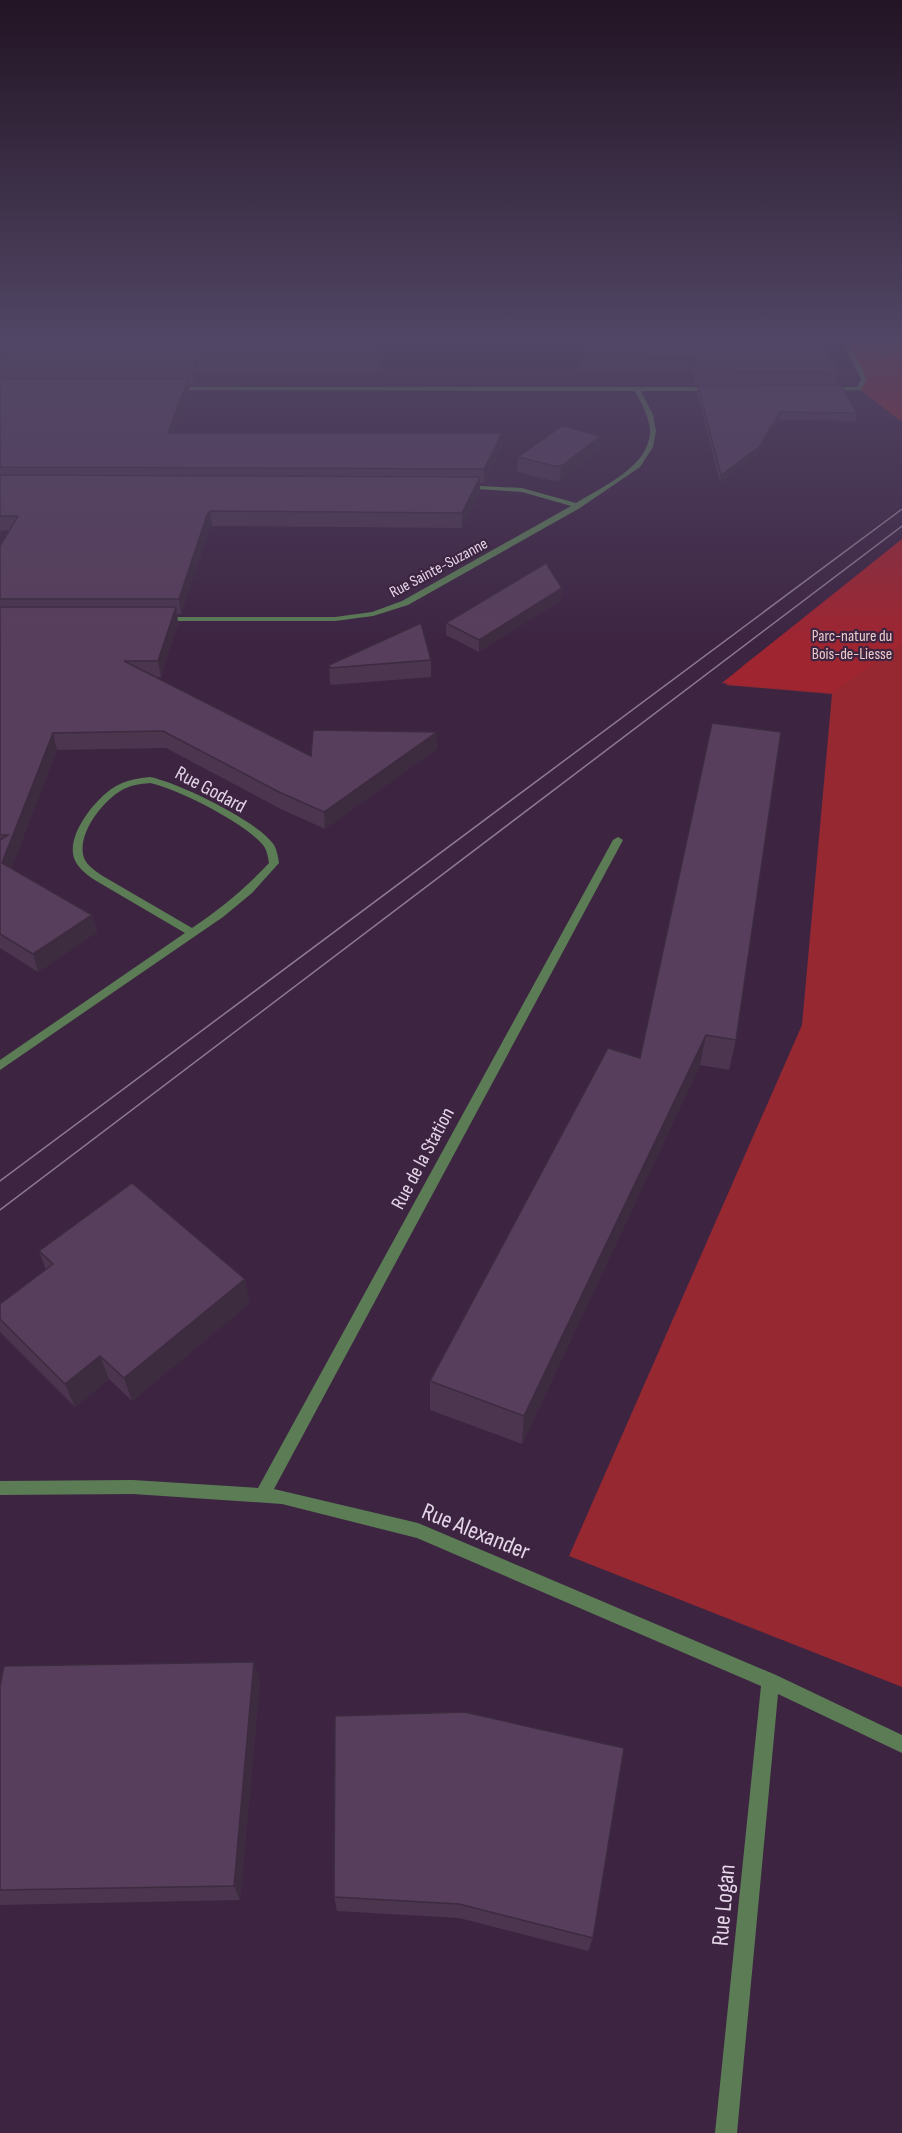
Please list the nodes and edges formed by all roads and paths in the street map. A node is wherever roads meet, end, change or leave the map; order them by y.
1 (651, 443) edge
2 (453, 486) edge
3 (577, 506) junction
4 (156, 619) edge
5 (618, 840) dead end
6 (192, 933) junction
7 (0, 1066) edge
8 (0, 1488) edge
9 (262, 1496) junction
10 (770, 1681) junction
11 (902, 1744) edge
12 (726, 2133) edge

1 - 3 street, Rue Sainte-Suzanne
2 - 3 street
3 - 4 street, Rue Sainte-Suzanne
5 - 9 street, Rue de la Station
6 - 6 street, Rue Godard
6 - 7 street, Rue Godard
8 - 9 street, Rue Alexander
9 - 10 street, Rue Alexander
10 - 11 street, Rue Alexander
10 - 12 street, Rue Logan

